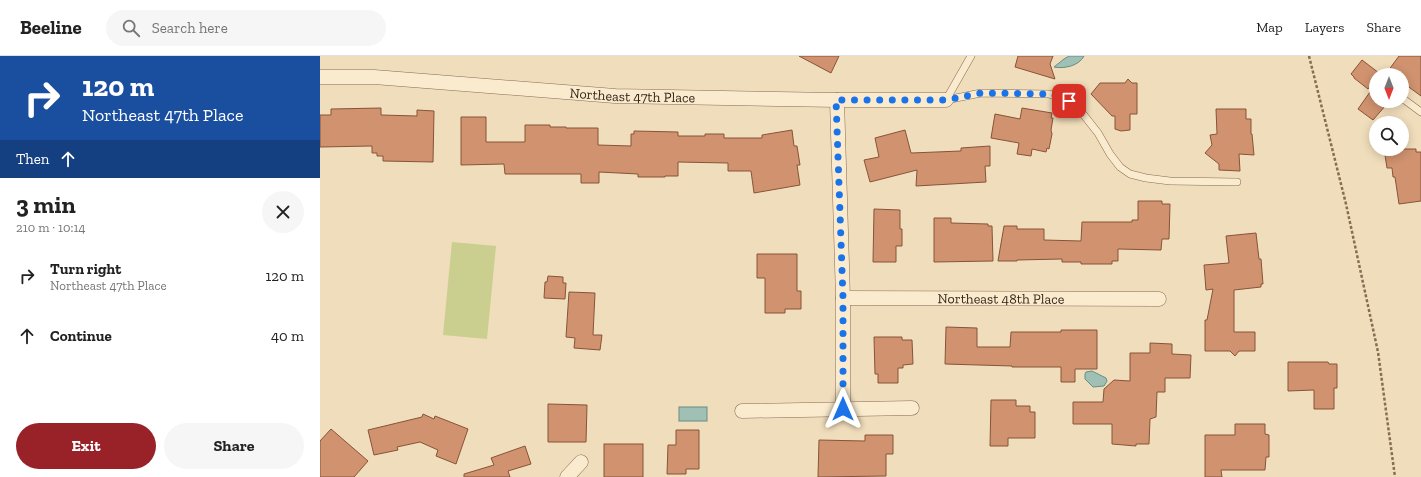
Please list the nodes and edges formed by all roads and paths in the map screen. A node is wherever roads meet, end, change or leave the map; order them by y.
1 (971, 56) edge
2 (1309, 56) edge
3 (320, 77) edge
4 (836, 100) junction
5 (946, 100) junction
6 (1409, 103) edge
7 (1421, 112) edge
8 (1237, 182) dead end
9 (843, 298) junction
10 (1159, 299) dead end
11 (912, 408) dead end
12 (843, 409) junction
13 (742, 411) dead end
14 (581, 462) dead end
15 (567, 477) edge
16 (1395, 477) edge

1 - 5 lane
2 - 16 path
3 - 4 street, Northeast 47th Place
4 - 5 street, Northeast 47th Place
4 - 9 street
5 - 8 lane
6 - 7 lane
9 - 10 street, Northeast 48th Place
9 - 12 street
11 - 12 street
12 - 13 street
14 - 15 street

